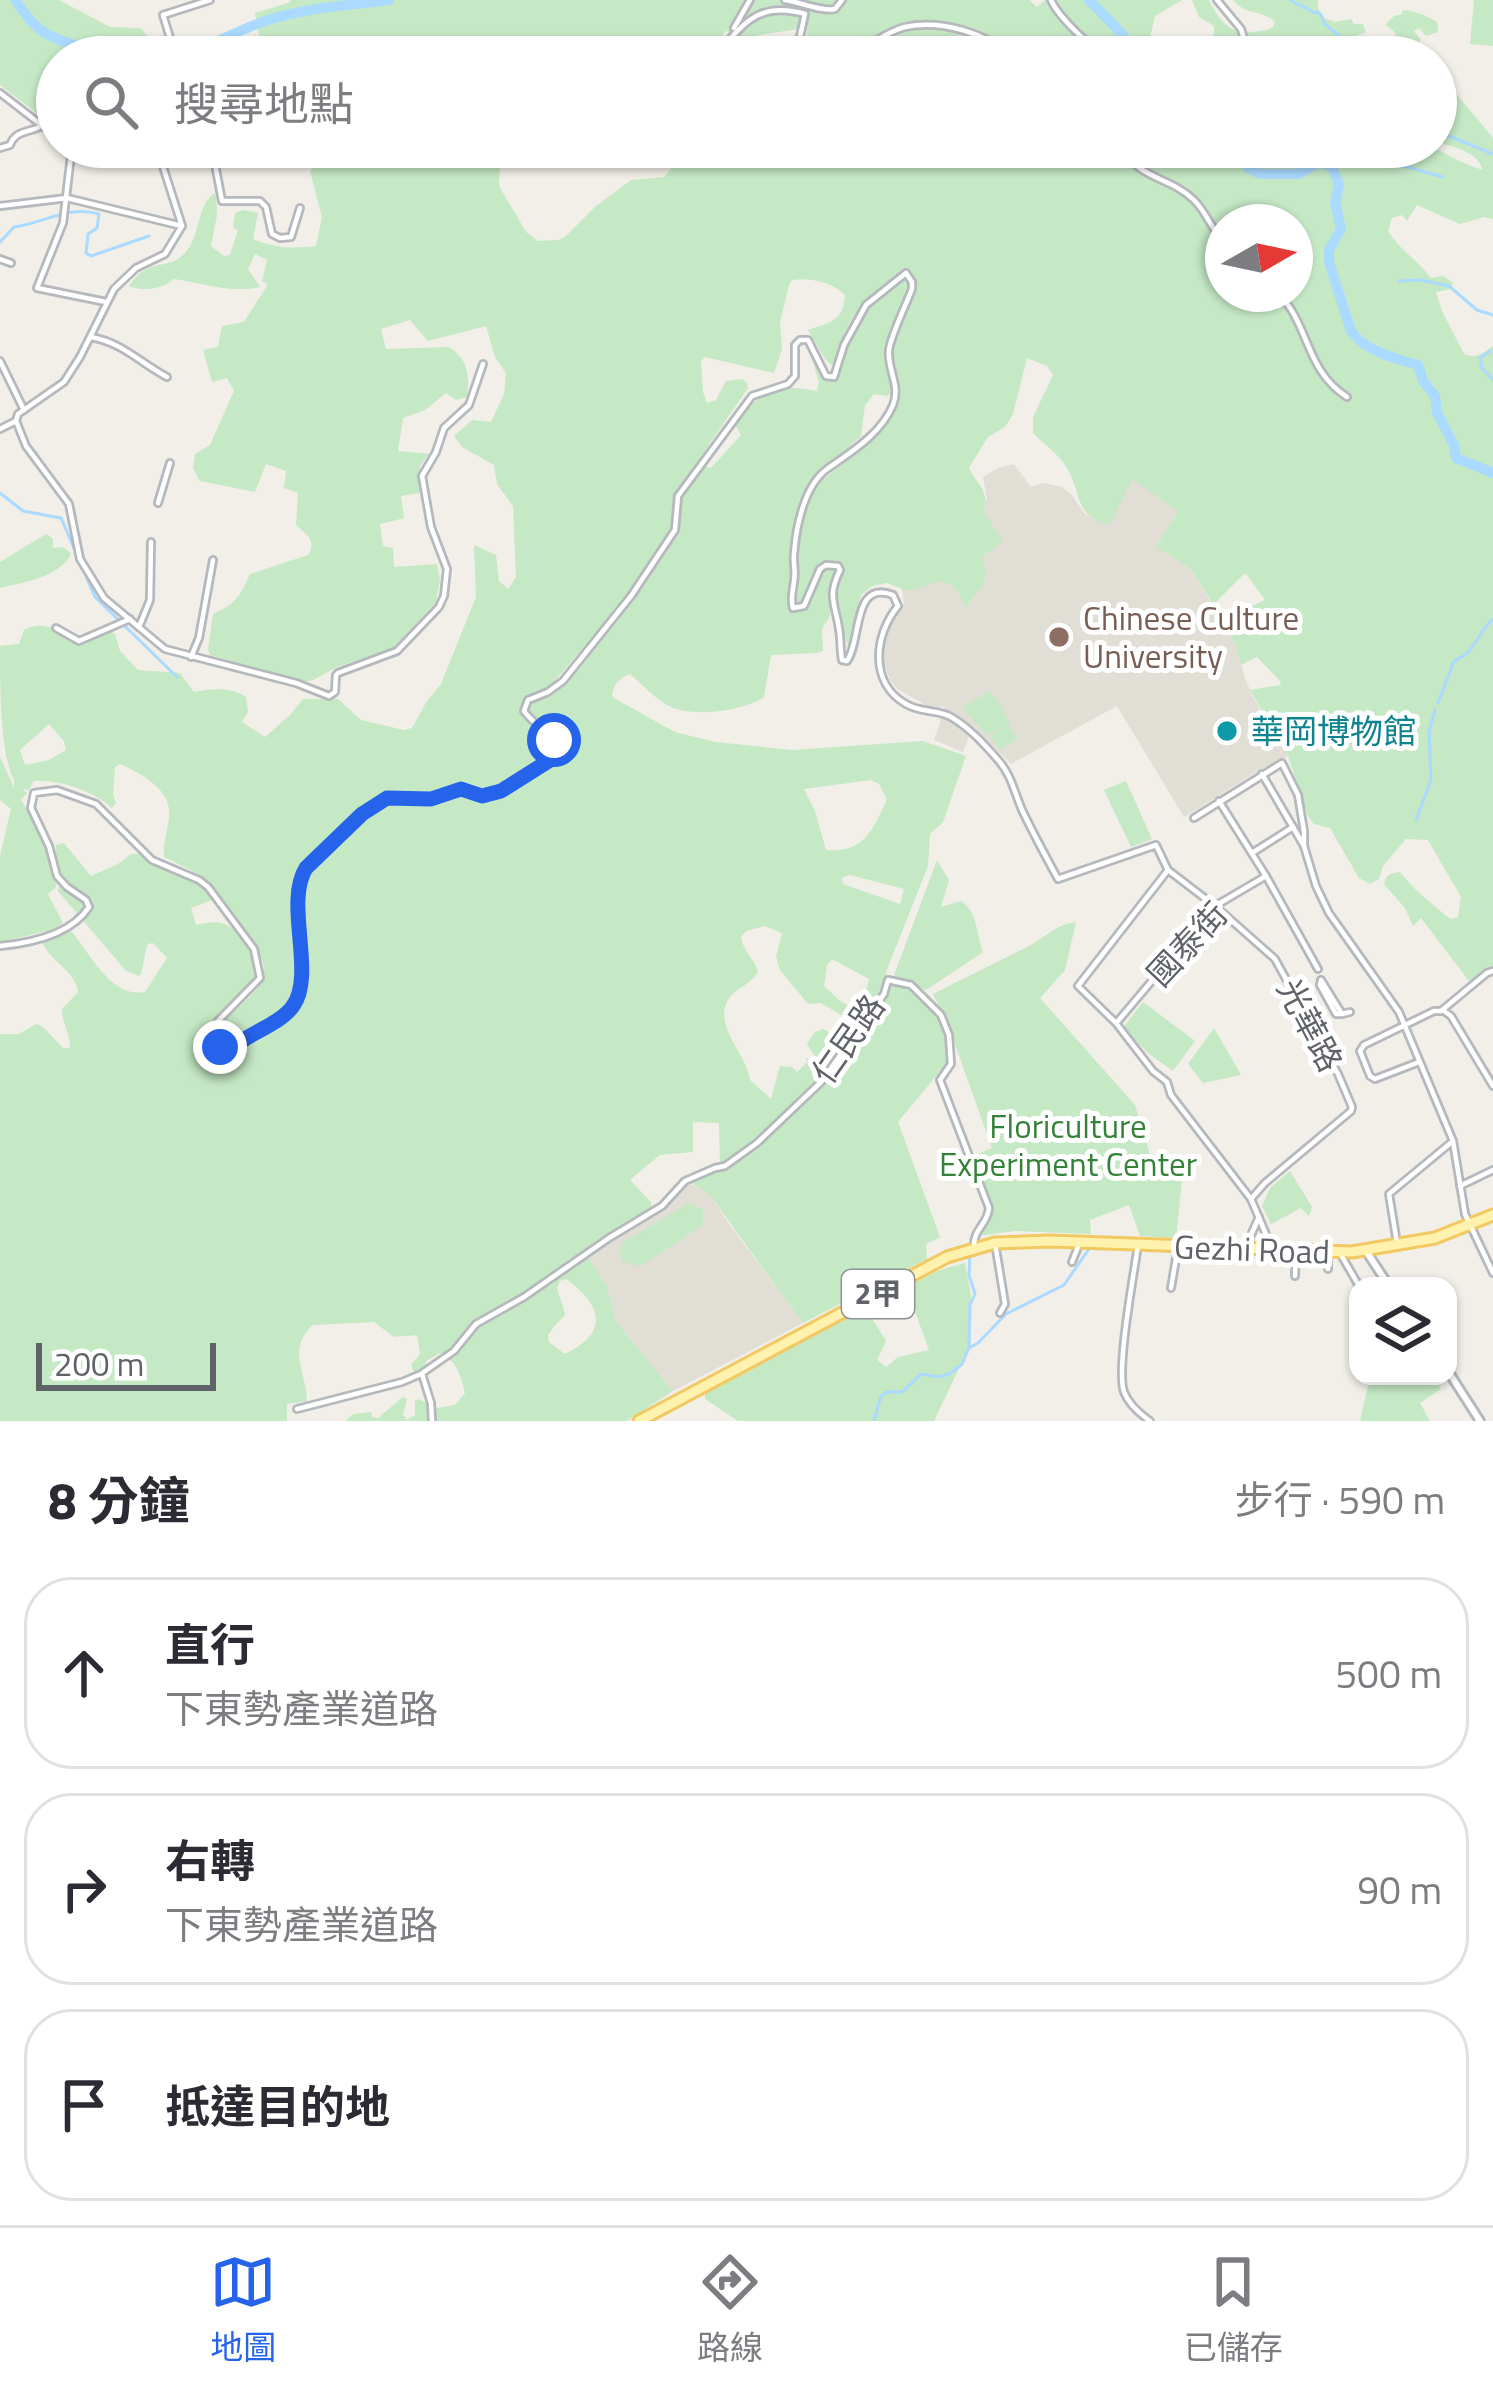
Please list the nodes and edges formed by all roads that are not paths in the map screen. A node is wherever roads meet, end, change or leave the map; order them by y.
1 (210, 0) edge
2 (750, 0) edge
3 (785, 0) edge
4 (842, 0) edge
5 (1051, 0) edge
6 (1217, 0) edge
7 (732, 34) joint
8 (170, 36) edge
9 (800, 36) edge
10 (886, 36) edge
11 (985, 36) edge
12 (1081, 36) edge
13 (1243, 36) edge
14 (0, 93) edge
15 (36, 120) edge
16 (36, 129) edge
17 (0, 148) edge
18 (70, 168) edge
19 (163, 168) edge
20 (216, 168) edge
21 (1137, 168) edge
22 (67, 198) junction
23 (0, 206) edge
24 (301, 208) dead end
25 (1205, 214) edge
26 (182, 226) junction
27 (0, 259) edge
28 (11, 262) dead end
29 (106, 302) junction
30 (1293, 312) edge
31 (91, 337) junction
32 (0, 362) edge
33 (483, 364) dead end
34 (167, 377) dead end
35 (1347, 397) dead end
36 (24, 410) junction
37 (16, 421) junction
38 (0, 429) edge
39 (170, 463) dead end
40 (158, 503) dead end
41 (151, 542) dead end
42 (213, 560) dead end
43 (130, 619) junction
44 (139, 627) junction
45 (56, 628) dead end
46 (191, 657) junction
47 (1262, 774) junction
48 (1219, 801) junction
49 (1194, 818) dead end
50 (1293, 827) junction
51 (1304, 846) junction
52 (1252, 853) junction
53 (1168, 870) junction
54 (1266, 876) junction
55 (1215, 905) junction
56 (0, 946) edge
57 (1318, 969) dead end
58 (1493, 971) edge
59 (1442, 1011) junction
60 (1346, 1013) joint
61 (1116, 1023) junction
62 (1404, 1027) junction
63 (1419, 1062) junction
64 (1493, 1086) edge
65 (1453, 1141) junction
66 (1493, 1171) edge
67 (1460, 1186) junction
68 (1251, 1199) junction
69 (1493, 1215) edge
70 (1259, 1217) junction
71 (1470, 1224) junction
72 (1080, 1242) junction
73 (995, 1243) junction
74 (1138, 1245) junction
75 (1397, 1245) junction
76 (1178, 1246) junction
77 (974, 1247) junction
78 (1244, 1250) junction
79 (1273, 1251) junction
80 (1366, 1251) junction
81 (1296, 1252) junction
82 (1334, 1253) junction
83 (1072, 1262) dead end
84 (1328, 1269) dead end
85 (1493, 1274) edge
86 (1294, 1276) dead end
87 (1352, 1277) edge
88 (1383, 1277) edge
89 (1172, 1288) dead end
90 (1000, 1313) dead end
91 (421, 1374) junction
92 (1457, 1385) edge
93 (297, 1409) dead end
94 (1139, 1414) junction
95 (433, 1421) edge
96 (638, 1421) edge
97 (1134, 1421) edge
98 (1150, 1421) edge
99 (1480, 1421) edge

1 - 8 street
2 - 7 street
3 - 4 street
5 - 12 street
6 - 13 street
7 - 9 street
10 - 11 street
14 - 15 street
16 - 17 street
18 - 22 street
19 - 26 street
20 - 24 street
21 - 25 street
22 - 23 street
22 - 26 street
22 - 29 street
26 - 29 street
27 - 28 street
29 - 31 street
30 - 35 street
31 - 34 street
31 - 36 street
32 - 36 street
33 - 46 street
36 - 37 street
37 - 38 street
37 - 43 street
39 - 40 street
41 - 44 street
42 - 46 street
43 - 44 street
43 - 45 street
44 - 46 street
47 - 48 street
47 - 50 street
47 - 51 street
48 - 49 street
48 - 52 street
50 - 51 street
50 - 52 street
51 - 62 street
52 - 54 street
53 - 55 street, 光華路
53 - 56 street
53 - 61 street
54 - 55 street, 國泰街
54 - 57 street
55 - 61 street, 國泰街
55 - 68 street, 光華路
58 - 59 street
59 - 62 street
59 - 64 street
60 - 60 street
61 - 68 street
62 - 63 street
62 - 63 street
63 - 65 street
65 - 67 street
65 - 75 street
66 - 67 street
67 - 71 street
68 - 70 street
69 - 71 main road, Gezhi Road / 2甲
70 - 78 street
70 - 79 street
71 - 75 main road, Gezhi Road / 2甲
71 - 85 street
72 - 73 main road, 2甲
72 - 74 main road, 2甲
72 - 83 street
73 - 77 main road, 2甲
73 - 90 street
74 - 76 main road, Gezhi Road / 2甲
74 - 94 street
75 - 80 main road, Gezhi Road / 2甲
76 - 78 main road, Gezhi Road / 2甲
76 - 89 street
77 - 91 street, 仁民路
77 - 96 main road, 2甲
78 - 79 main road, Gezhi Road / 2甲
79 - 81 main road, Gezhi Road / 2甲
80 - 82 main road, Gezhi Road / 2甲
80 - 88 street
81 - 82 main road, Gezhi Road / 2甲
81 - 86 street
82 - 84 street
82 - 87 street
91 - 93 street
91 - 95 street
92 - 99 street
94 - 97 street
94 - 98 street

